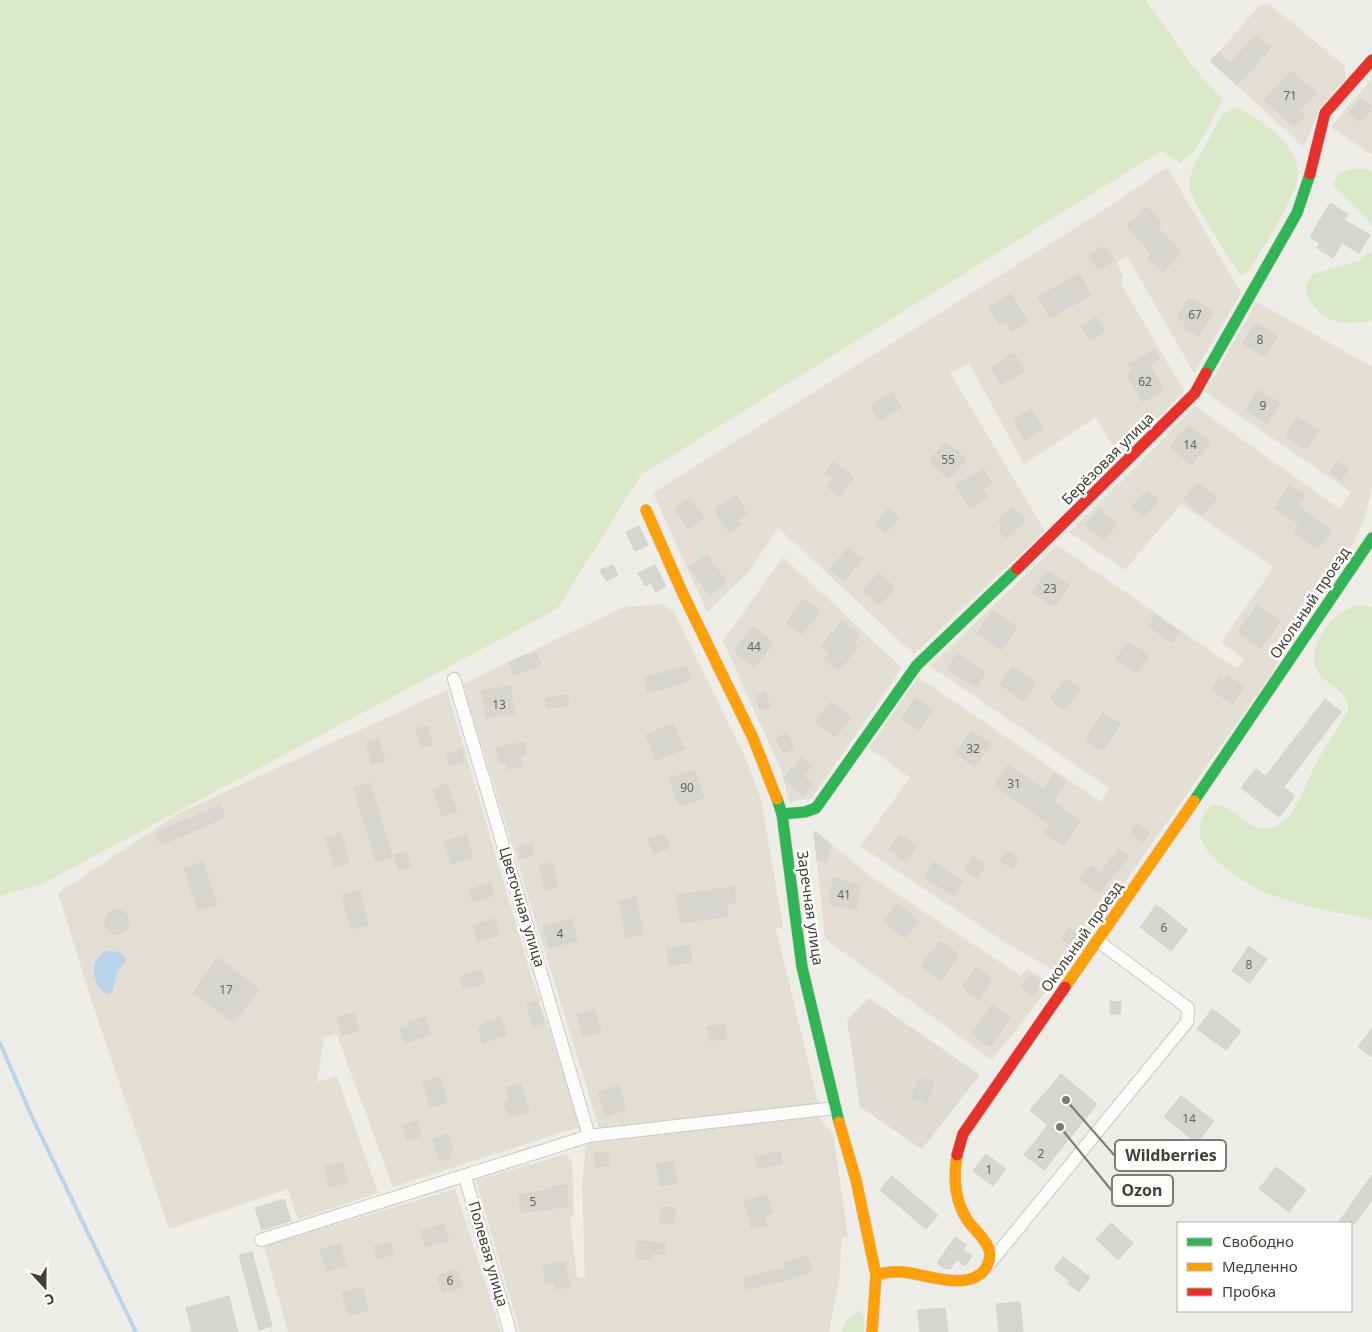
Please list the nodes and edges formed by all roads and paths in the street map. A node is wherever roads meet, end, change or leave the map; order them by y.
1 (1372, 60) edge
2 (646, 510) dead end
3 (1372, 538) edge
4 (454, 679) dead end
5 (782, 814) junction
6 (1098, 941) junction
7 (835, 1108) junction
8 (589, 1136) junction
9 (465, 1177) junction
10 (262, 1240) dead end
11 (989, 1264) junction
12 (876, 1276) junction
13 (510, 1332) edge
14 (872, 1332) edge

1 - 5 street, Берёзовая улица
2 - 5 street, Заречная улица
3 - 6 street, Окольный проезд
4 - 8 street, Цветочная улица
5 - 7 street, Заречная улица
6 - 11 street, Окольный проезд
6 - 11 street
7 - 8 street
7 - 12 street, Заречная улица
8 - 9 street
9 - 10 street
9 - 13 street, Полевая улица
11 - 12 street
12 - 14 street, Заречная улица

